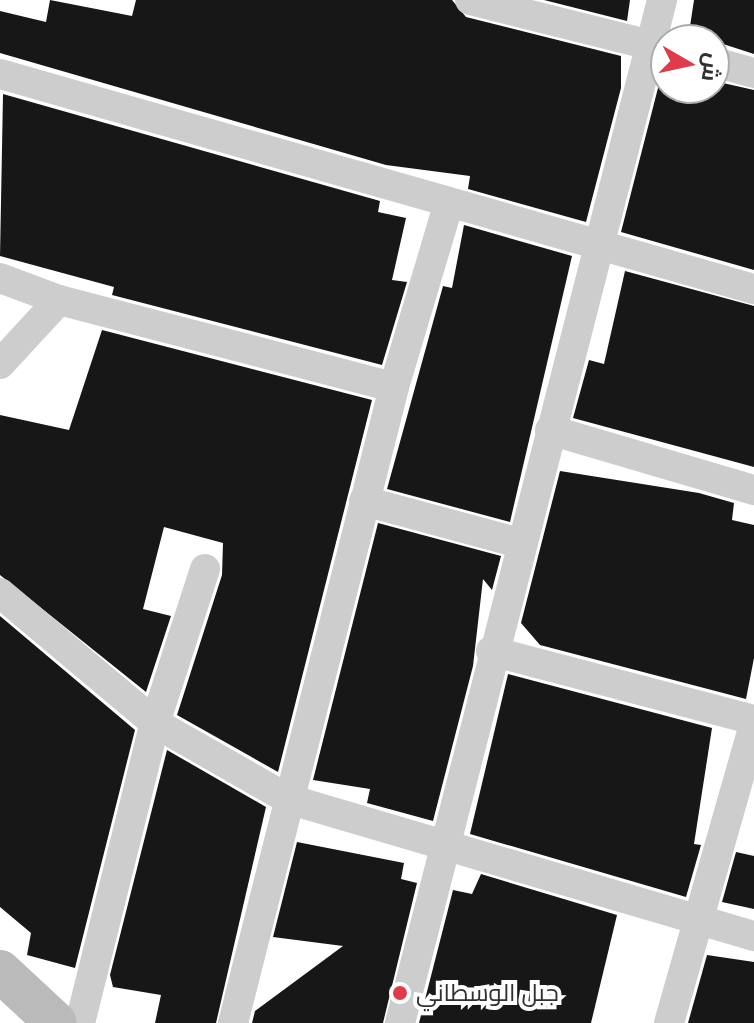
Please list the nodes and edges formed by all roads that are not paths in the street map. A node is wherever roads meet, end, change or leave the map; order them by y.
1 (470, 0) edge
2 (662, 0) edge
3 (659, 24) edge
4 (650, 45) edge
5 (730, 66) edge
6 (650, 71) edge
7 (754, 73) edge
8 (0, 74) edge
9 (448, 206) junction
10 (600, 244) junction
11 (0, 278) edge
12 (754, 289) edge
13 (59, 300) junction
14 (0, 364) edge
15 (394, 387) junction
16 (550, 430) junction
17 (754, 490) edge
18 (364, 501) junction
19 (520, 543) junction
20 (205, 569) dead end
21 (0, 593) edge
22 (491, 651) junction
23 (754, 722) edge
24 (155, 723) junction
25 (749, 767) edge
26 (288, 799) junction
27 (444, 850) junction
28 (699, 920) junction
29 (754, 936) edge
30 (0, 971) edge
31 (56, 1023) edge
32 (80, 1023) edge
33 (233, 1023) edge
34 (400, 1023) edge
35 (669, 1023) edge

1 - 4 street
2 - 3 street
5 - 7 street
6 - 10 street
8 - 9 street
9 - 10 street
9 - 15 street
10 - 12 street
10 - 16 street
11 - 13 street
13 - 14 street
13 - 15 street
15 - 18 street
16 - 17 street
16 - 19 street
18 - 19 street
18 - 26 street
19 - 22 street
20 - 24 street
21 - 24 street
22 - 23 street
22 - 27 street
23 - 25 street
24 - 26 street
24 - 32 street
25 - 28 street
26 - 27 street
26 - 33 street
27 - 28 street
27 - 34 street
28 - 29 street
28 - 35 street
30 - 31 street

